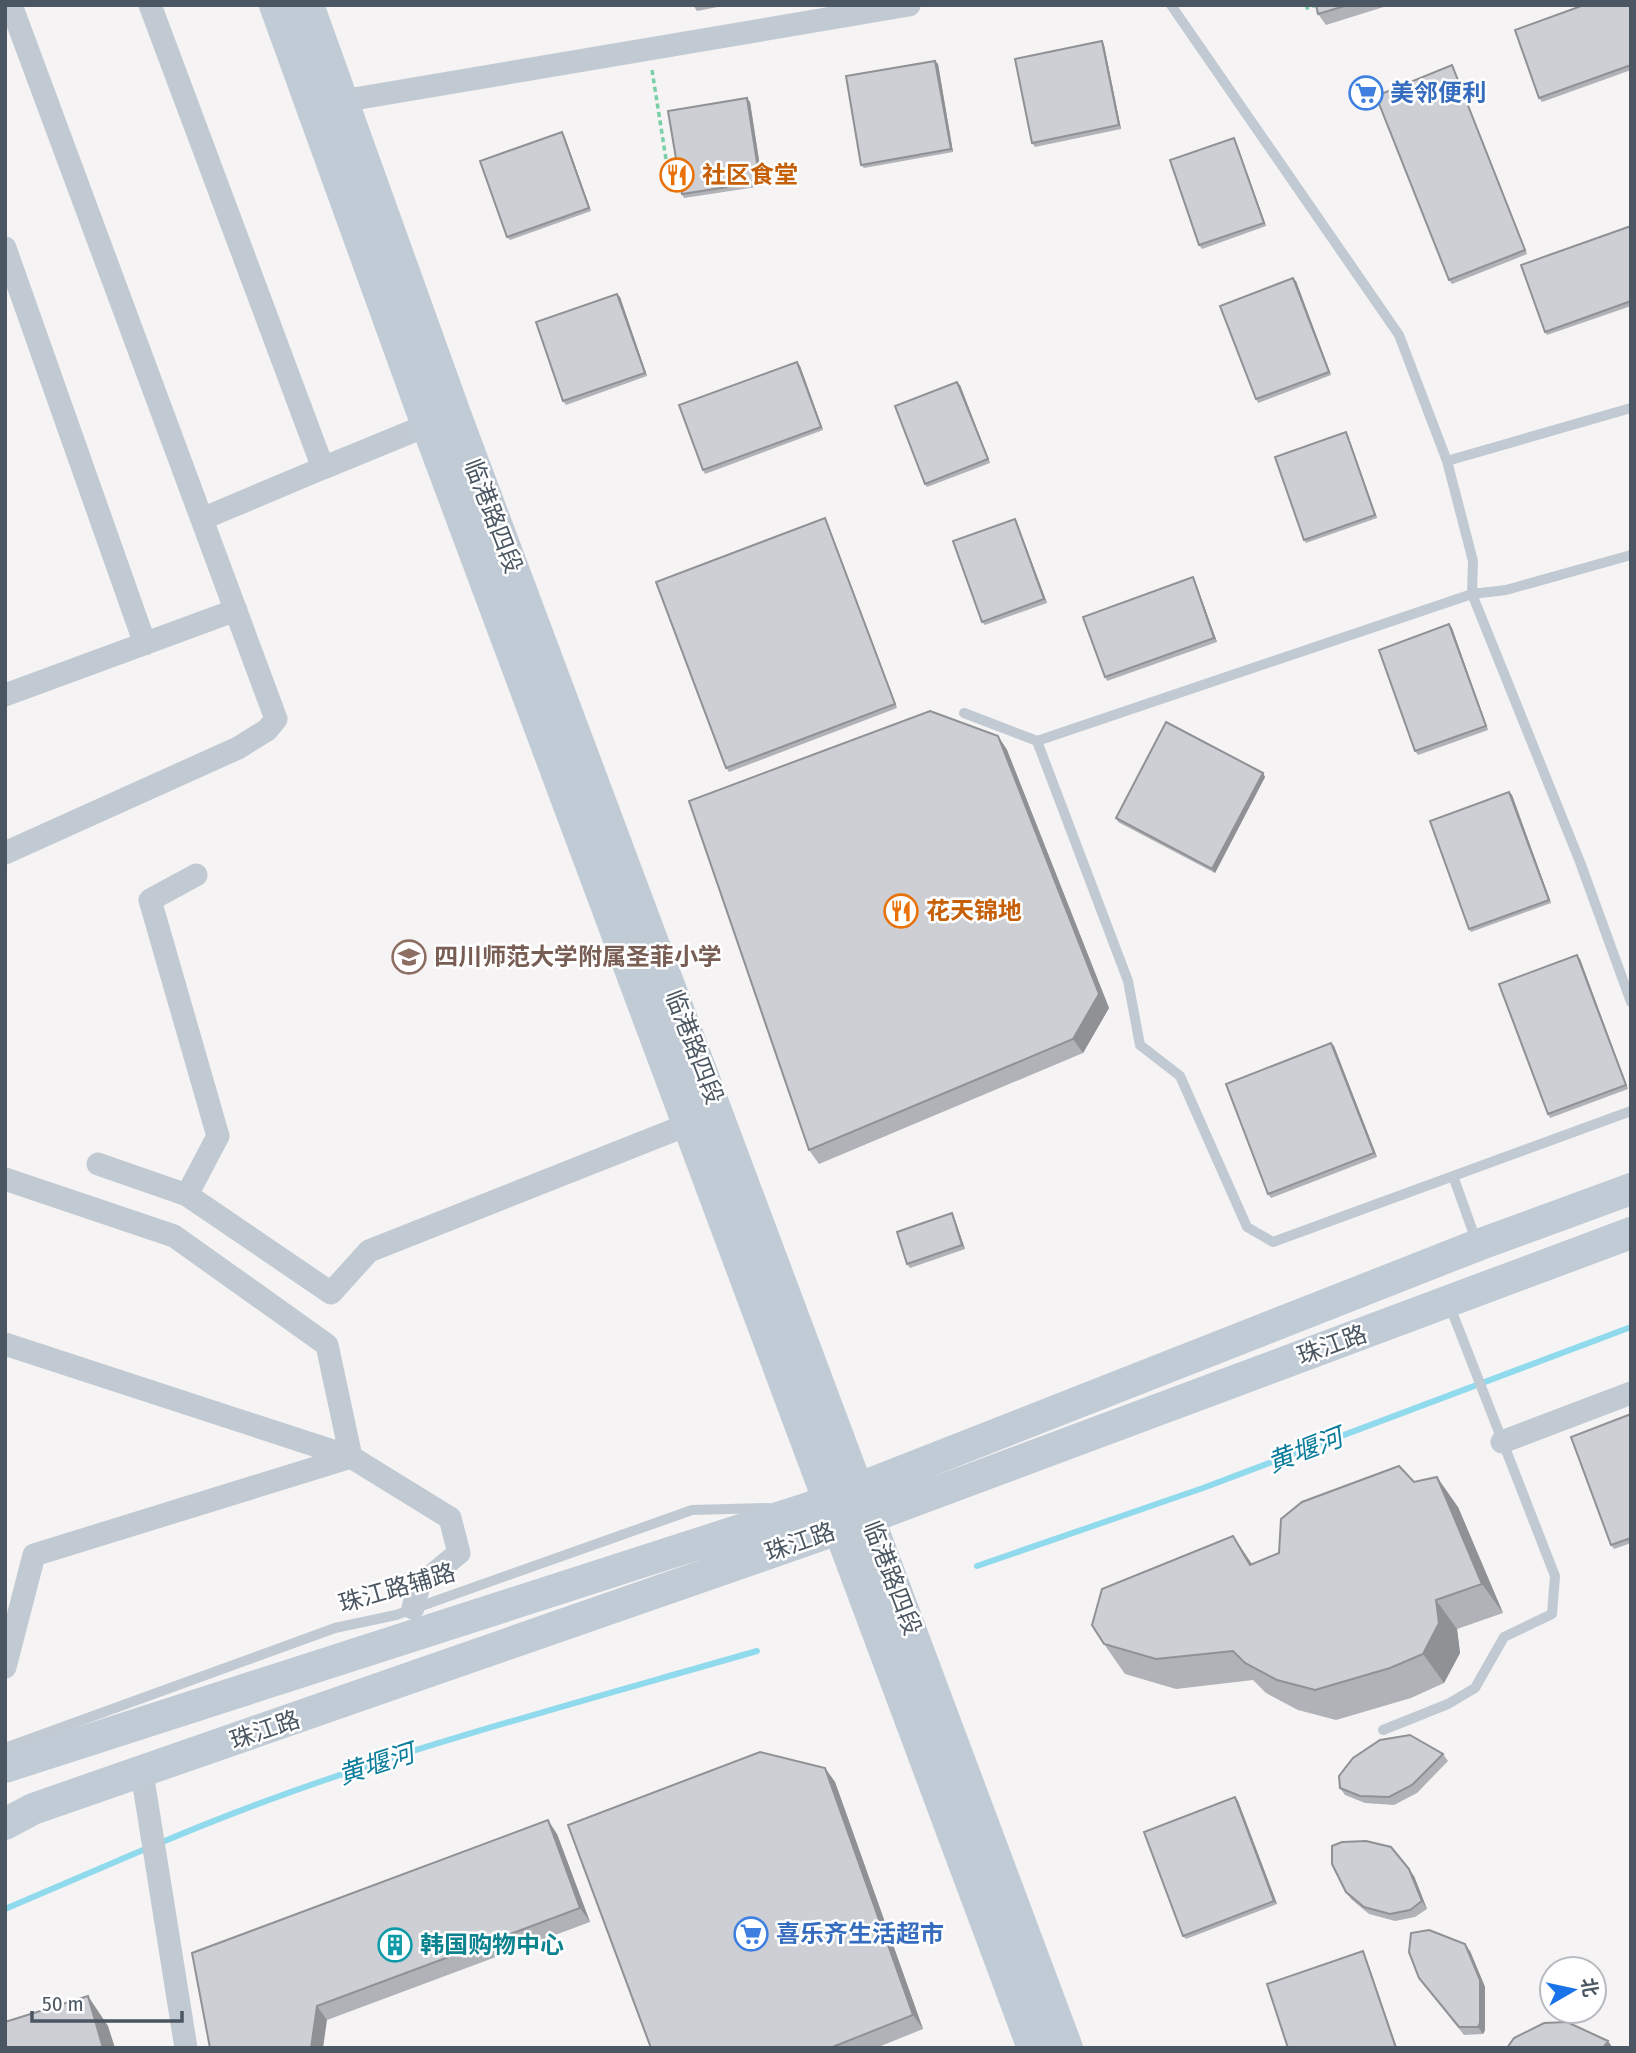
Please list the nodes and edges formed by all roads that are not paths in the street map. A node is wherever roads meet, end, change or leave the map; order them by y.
1 (11, 5) edge
2 (150, 5) edge
3 (275, 5) edge
4 (308, 5) edge
5 (909, 5) edge
6 (1171, 5) edge
7 (342, 101) junction
8 (5, 248) edge
9 (1631, 408) edge
10 (441, 420) junction
11 (1447, 461) junction
12 (323, 468) junction
13 (202, 519) junction
14 (1631, 555) edge
15 (1472, 594) junction
16 (236, 610) junction
17 (145, 644) junction
18 (5, 695) edge
19 (964, 713) dead end
20 (1037, 740) junction
21 (5, 853) edge
22 (196, 875) dead end
23 (1631, 1002) edge
24 (1631, 1111) edge
25 (704, 1118) junction
26 (98, 1164) dead end
27 (1453, 1176) junction
28 (5, 1179) edge
29 (1631, 1189) edge
30 (187, 1195) junction
31 (1631, 1233) edge
32 (1478, 1245) junction
33 (1448, 1302) junction
34 (5, 1344) edge
35 (1631, 1393) edge
36 (1502, 1442) junction
37 (351, 1457) junction
38 (832, 1498) junction
39 (870, 1517) junction
40 (841, 1528) junction
41 (414, 1608) junction
42 (5, 1667) edge
43 (1383, 1730) dead end
44 (5, 1748) edge
45 (5, 1767) edge
46 (142, 1773) junction
47 (5, 1824) edge
48 (186, 2048) edge
49 (1033, 2048) edge
50 (1067, 2048) edge

1 - 13 street
2 - 12 street
3 - 10 main road, 临港路四段
4 - 7 main road, 临港路四段
5 - 7 street
6 - 11 lane
7 - 10 main road, 临港路四段
8 - 17 street
9 - 11 lane
10 - 12 street
10 - 25 main road, 临港路四段
11 - 15 lane
12 - 13 street
13 - 16 street
14 - 15 lane
15 - 20 lane
15 - 23 lane
16 - 17 street
16 - 21 street
17 - 18 street
19 - 20 lane
20 - 27 lane
22 - 30 street
24 - 27 lane
25 - 30 street
25 - 38 main road, 临港路四段
26 - 30 street
27 - 32 lane
28 - 37 street
29 - 32 main road, 珠江路
31 - 33 main road, 珠江路
32 - 38 main road, 珠江路
33 - 36 lane
33 - 39 main road, 珠江路
34 - 37 street
35 - 36 street
36 - 43 lane
37 - 41 street
37 - 42 street
38 - 39 main road, 临港路四段
38 - 40 main road, 临港路四段
38 - 41 lane, 珠江路辅路
38 - 45 main road, 珠江路
39 - 40 main road, 珠江路
39 - 50 main road, 临港路四段
40 - 46 main road, 珠江路
40 - 49 main road, 临港路四段
41 - 44 lane, 珠江路辅路
46 - 47 main road, 珠江路
46 - 48 street

